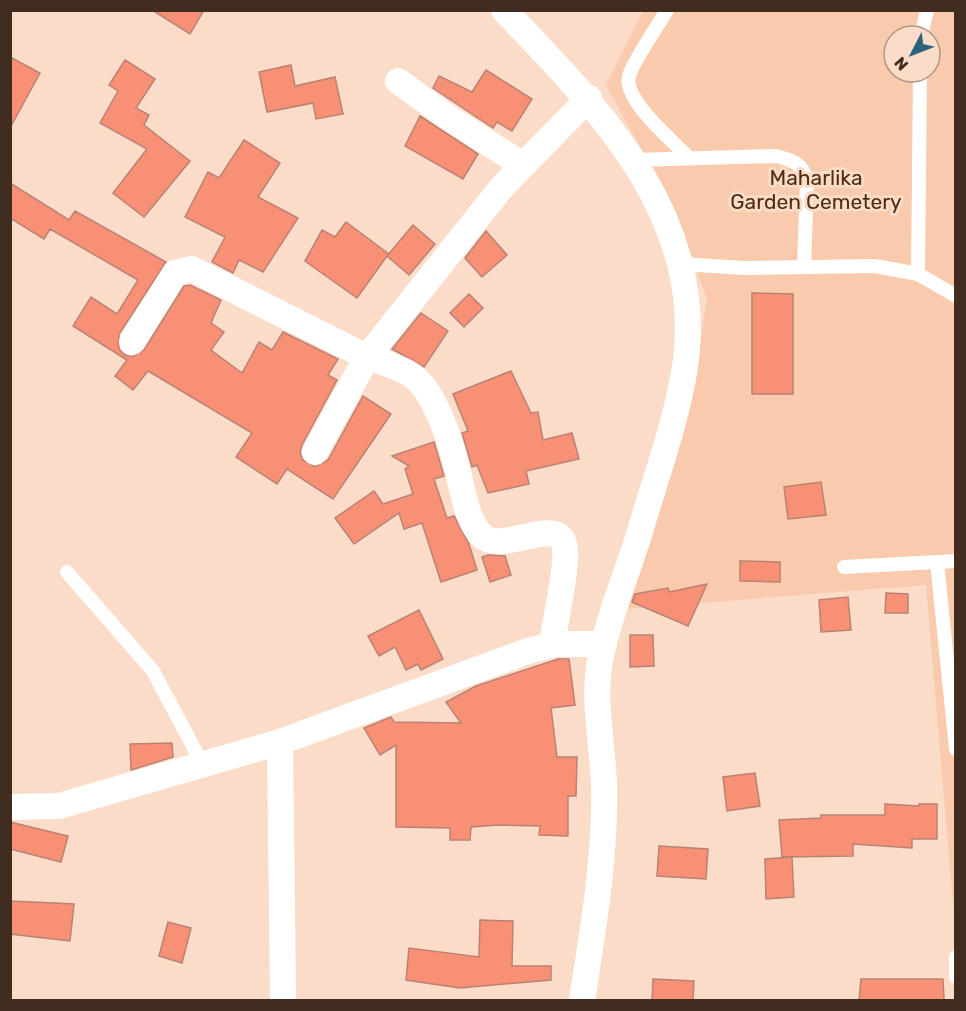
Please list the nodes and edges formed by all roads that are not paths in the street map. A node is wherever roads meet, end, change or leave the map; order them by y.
1 (504, 10) edge
2 (667, 10) edge
3 (398, 81) dead end
4 (920, 84) edge
5 (589, 98) junction
6 (688, 157) junction
7 (633, 160) junction
8 (523, 165) junction
9 (681, 264) junction
10 (804, 267) junction
11 (918, 274) junction
12 (956, 296) edge
13 (132, 342) dead end
14 (367, 357) junction
15 (315, 452) dead end
16 (956, 561) edge
17 (937, 562) junction
18 (844, 567) dead end
19 (67, 572) dead end
20 (604, 644) junction
21 (552, 645) junction
22 (280, 742) junction
23 (956, 749) edge
24 (203, 765) junction
25 (10, 807) edge
26 (956, 957) edge
27 (956, 977) edge
28 (283, 1000) edge
29 (582, 1000) edge

1 - 5 street
2 - 6 lane
3 - 8 street
4 - 11 lane
5 - 7 street
5 - 8 street
6 - 7 lane
6 - 10 lane
7 - 9 street
8 - 14 street
9 - 10 lane
9 - 20 street
10 - 11 lane
11 - 12 lane
13 - 14 street
14 - 15 street
14 - 21 street
16 - 17 lane
17 - 18 lane
17 - 23 lane
19 - 24 lane
20 - 21 street
20 - 29 street
21 - 22 street
22 - 24 street
22 - 28 street
24 - 25 street
26 - 27 lane

